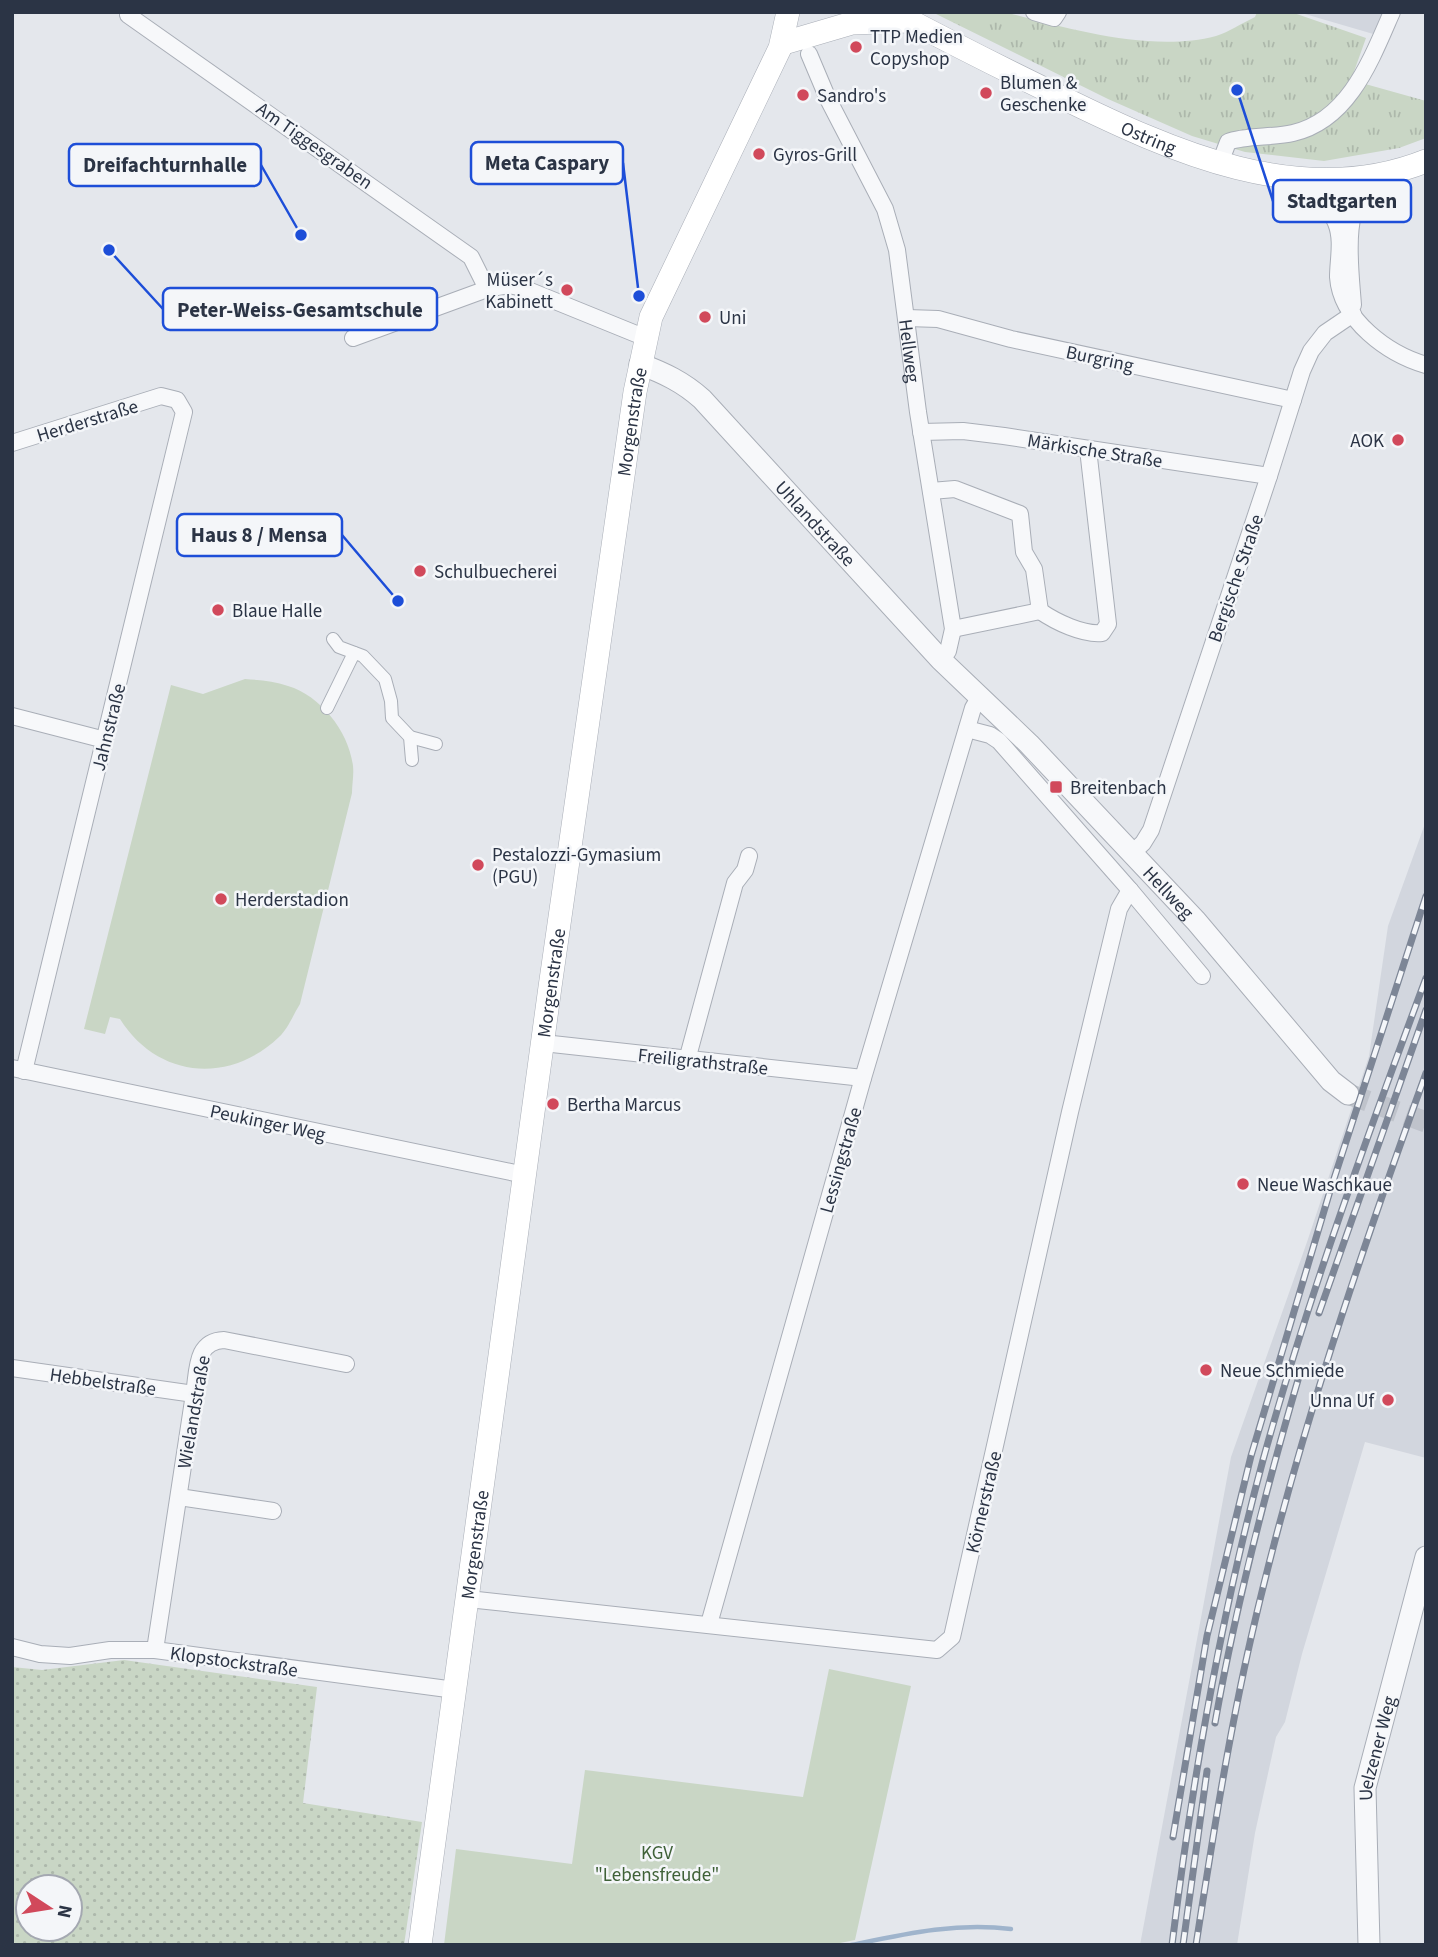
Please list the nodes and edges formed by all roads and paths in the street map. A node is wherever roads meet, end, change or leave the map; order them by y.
1 (788, 12) edge
2 (802, 12) edge
3 (1034, 12) edge
4 (1392, 12) edge
5 (128, 15) dead end
6 (1056, 15) edge
7 (901, 17) edge
8 (782, 46) junction
9 (809, 54) dead end
10 (1426, 162) edge
11 (1220, 163) junction
12 (1278, 176) junction
13 (1373, 176) junction
14 (487, 289) junction
15 (1353, 314) junction
16 (906, 318) junction
17 (354, 338) dead end
18 (646, 338) junction
19 (640, 364) junction
20 (1426, 365) edge
21 (161, 396) joint
22 (1293, 400) junction
23 (921, 432) junction
24 (12, 443) edge
25 (1087, 449) junction
26 (1269, 476) junction
27 (931, 491) junction
28 (1040, 611) junction
29 (953, 629) junction
30 (333, 639) dead end
31 (354, 653) junction
32 (941, 660) junction
33 (979, 698) junction
34 (327, 708) dead end
35 (12, 716) edge
36 (967, 729) junction
37 (410, 737) junction
38 (105, 740) junction
39 (436, 744) dead end
40 (412, 760) dead end
41 (1132, 853) junction
42 (749, 856) dead end
43 (1130, 890) junction
44 (1202, 976) dead end
45 (543, 1043) junction
46 (687, 1060) junction
47 (18, 1070) edge
48 (863, 1078) junction
49 (1348, 1094) tunnel mouth
50 (525, 1175) junction
51 (346, 1364) dead end
52 (12, 1368) edge
53 (194, 1394) junction
54 (179, 1497) junction
55 (273, 1511) dead end
56 (1426, 1556) edge
57 (468, 1599) junction
58 (709, 1624) junction
59 (12, 1647) edge
60 (155, 1650) junction
61 (455, 1690) junction
62 (420, 1945) edge
63 (1369, 1945) edge

1 - 8 main road, Morgenstraße
2 - 8 main road, Morgenstraße
3 - 6 street
4 - 11 street
5 - 14 street, Am Tiggesgraben
7 - 8 main road
7 - 11 main road, Ostring
8 - 18 main road, Morgenstraße
9 - 16 street, Hellweg
10 - 13 main road, Ostring
11 - 12 main road, Ostring
12 - 13 main road, Ostring
12 - 15 street
13 - 15 street
14 - 17 street
14 - 18 street
15 - 20 street
15 - 22 street, Bergische Straße
16 - 22 street, Burgring
16 - 23 street, Hellweg
18 - 19 main road, Morgenstraße
19 - 32 street, Uhlandstraße
19 - 45 main road, Morgenstraße
21 - 24 street, Herderstraße
21 - 38 street, Jahnstraße
22 - 26 street, Bergische Straße
23 - 25 street, Märkische Straße
23 - 27 street, Hellweg
25 - 26 street, Märkische Straße
25 - 28 street
26 - 41 street, Bergische Straße
27 - 28 street
27 - 29 street, Hellweg
28 - 29 street
29 - 32 street
30 - 31 street
31 - 34 street
31 - 37 street
32 - 33 street, Uhlandstraße
33 - 36 street, Lessingstraße
33 - 41 street, Hellweg
35 - 38 street
36 - 43 street, Hellweg
36 - 48 street, Lessingstraße
37 - 39 street
37 - 40 street
38 - 47 street, Jahnstraße
41 - 49 street, Hellweg
42 - 46 street
43 - 44 street, Hellweg
43 - 58 street, Körnerstraße
45 - 46 street, Freiligrathstraße
45 - 50 main road, Morgenstraße
46 - 48 street, Freiligrathstraße
47 - 50 street, Peukinger Weg
48 - 58 street, Lessingstraße
50 - 57 main road, Morgenstraße
51 - 53 street, Wielandstraße
52 - 53 street, Hebbelstraße
53 - 54 street, Wielandstraße
54 - 55 street
54 - 60 street, Wielandstraße
56 - 63 street, Uelzener Weg
57 - 58 street, Körnerstraße
57 - 61 main road, Morgenstraße
59 - 60 street, Klopstockstraße
60 - 61 street, Klopstockstraße
61 - 62 main road, Morgenstraße

